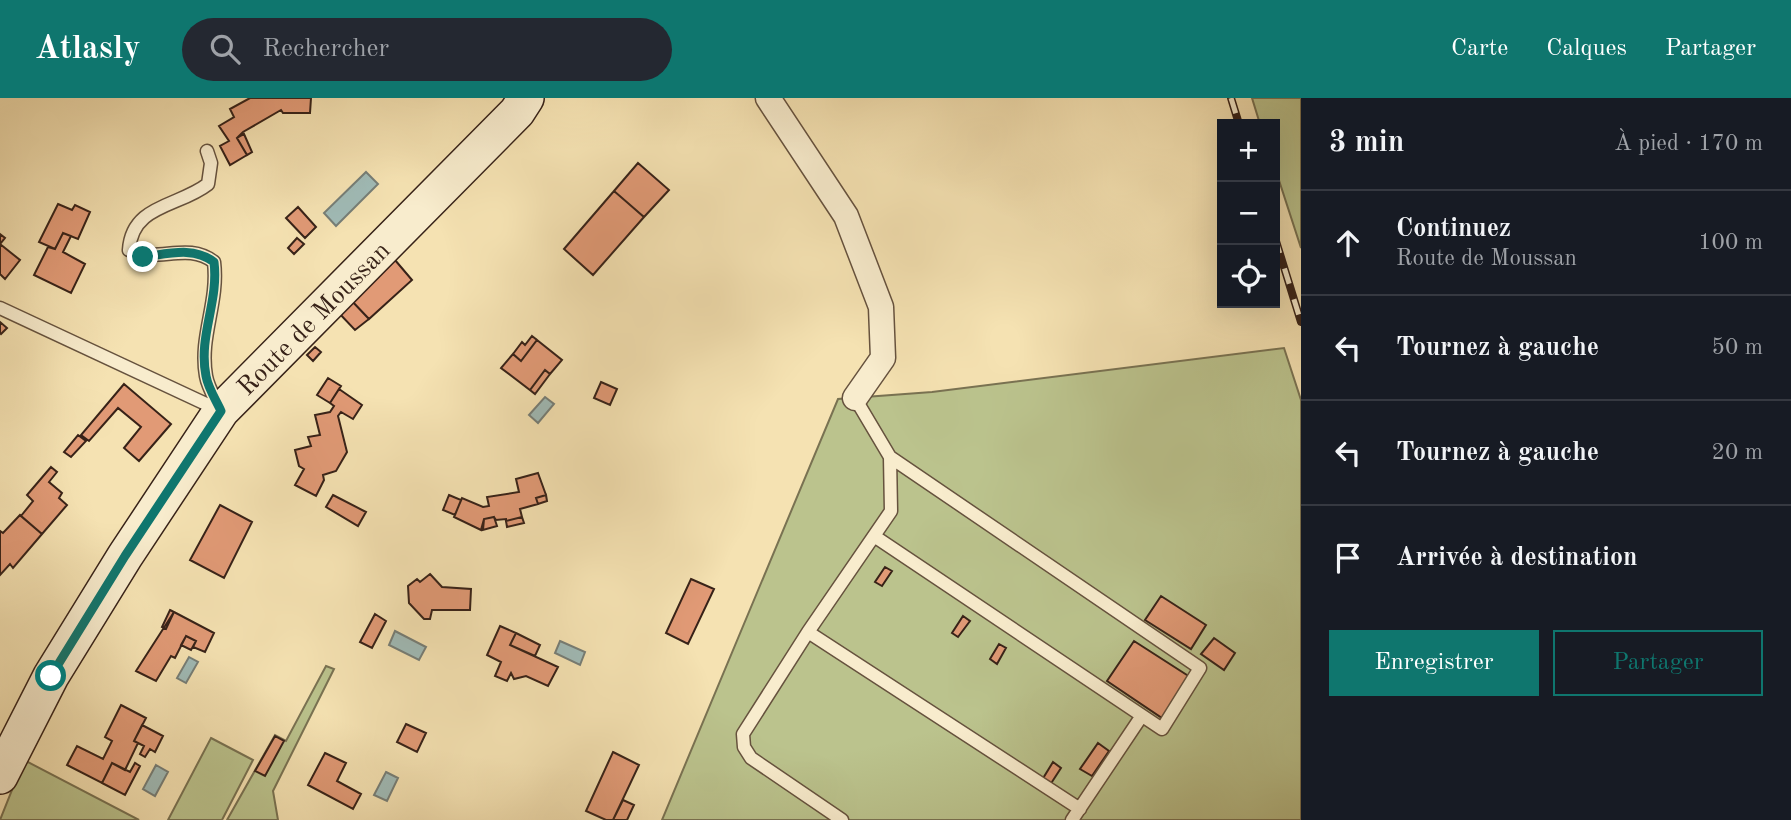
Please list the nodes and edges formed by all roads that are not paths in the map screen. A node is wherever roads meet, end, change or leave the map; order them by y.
1 (526, 98) edge
2 (768, 98) edge
3 (206, 150) dead end
4 (0, 308) edge
5 (855, 398) joint
6 (221, 411) junction
7 (890, 457) junction
8 (874, 536) junction
9 (808, 632) junction
10 (1141, 717) junction
11 (0, 776) edge
12 (1080, 809) junction
13 (842, 820) edge
14 (1072, 820) edge

1 - 6 street, Route de Moussan
2 - 5 street
3 - 6 lane
4 - 6 lane
5 - 7 lane
6 - 11 street, Route de Moussan
7 - 8 lane
7 - 10 lane
8 - 9 lane
8 - 10 lane
9 - 12 lane
9 - 13 lane
10 - 12 lane
12 - 14 lane

